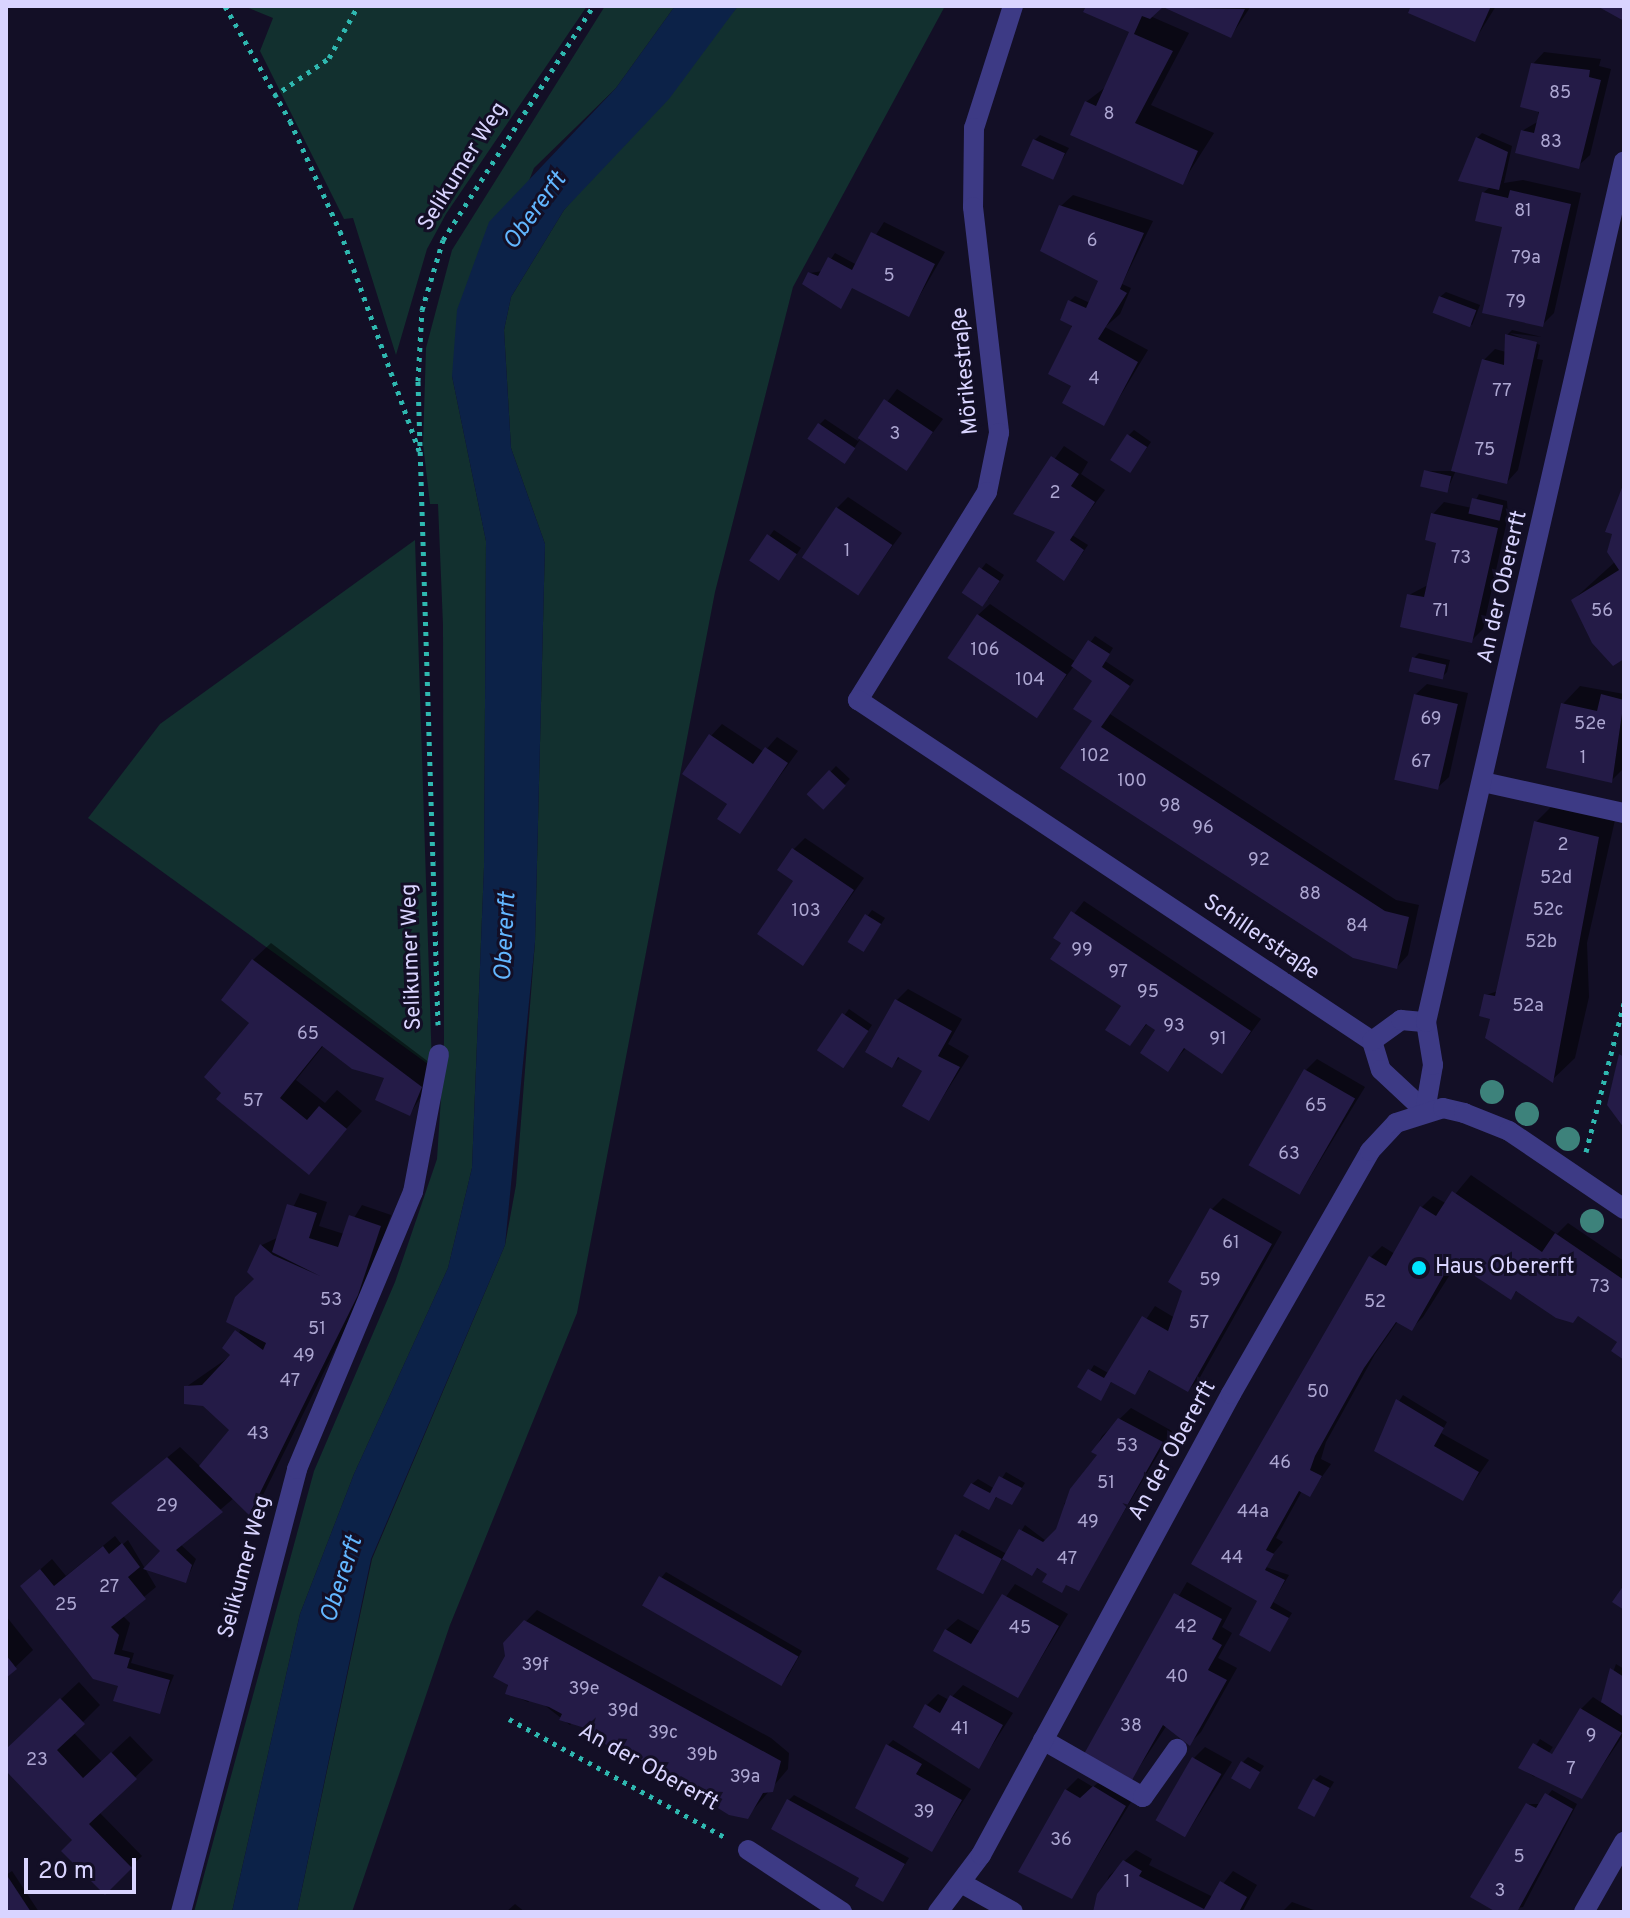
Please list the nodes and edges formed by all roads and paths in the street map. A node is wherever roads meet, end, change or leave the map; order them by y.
1 (225, 6) edge
2 (358, 6) edge
3 (593, 6) edge
4 (1013, 6) edge
5 (274, 96) junction
6 (1624, 161) edge
7 (421, 456) junction
8 (858, 700) joint
9 (1483, 782) junction
10 (1624, 813) edge
11 (1624, 1003) edge
12 (1426, 1022) junction
13 (1372, 1041) junction
14 (439, 1054) joint
15 (1425, 1111) junction
16 (1573, 1173) junction
17 (1624, 1209) edge
18 (509, 1719) dead end
19 (1043, 1740) junction
20 (1177, 1749) dead end
21 (1624, 1842) edge
22 (748, 1850) joint
23 (963, 1884) junction
24 (181, 1912) edge
25 (842, 1912) edge
26 (938, 1912) edge
27 (1013, 1912) edge
28 (1584, 1912) edge

1 - 5 path
2 - 5 path
3 - 7 path, Selikumer Weg
4 - 8 street, Mörikestraße
5 - 7 path
6 - 9 street, An der Obererft
7 - 14 path, Selikumer Weg
8 - 13 street, Schillerstraße
9 - 10 street
9 - 12 street, An der Obererft
11 - 16 path
12 - 13 street
12 - 15 street, An der Obererft
13 - 15 street
14 - 24 street, Selikumer Weg
15 - 16 street
15 - 19 street, An der Obererft
16 - 17 street
18 - 22 path, An der Obererft
19 - 20 street
19 - 23 street, An der Obererft
21 - 28 street
22 - 25 street
23 - 26 street, An der Obererft
23 - 27 street

